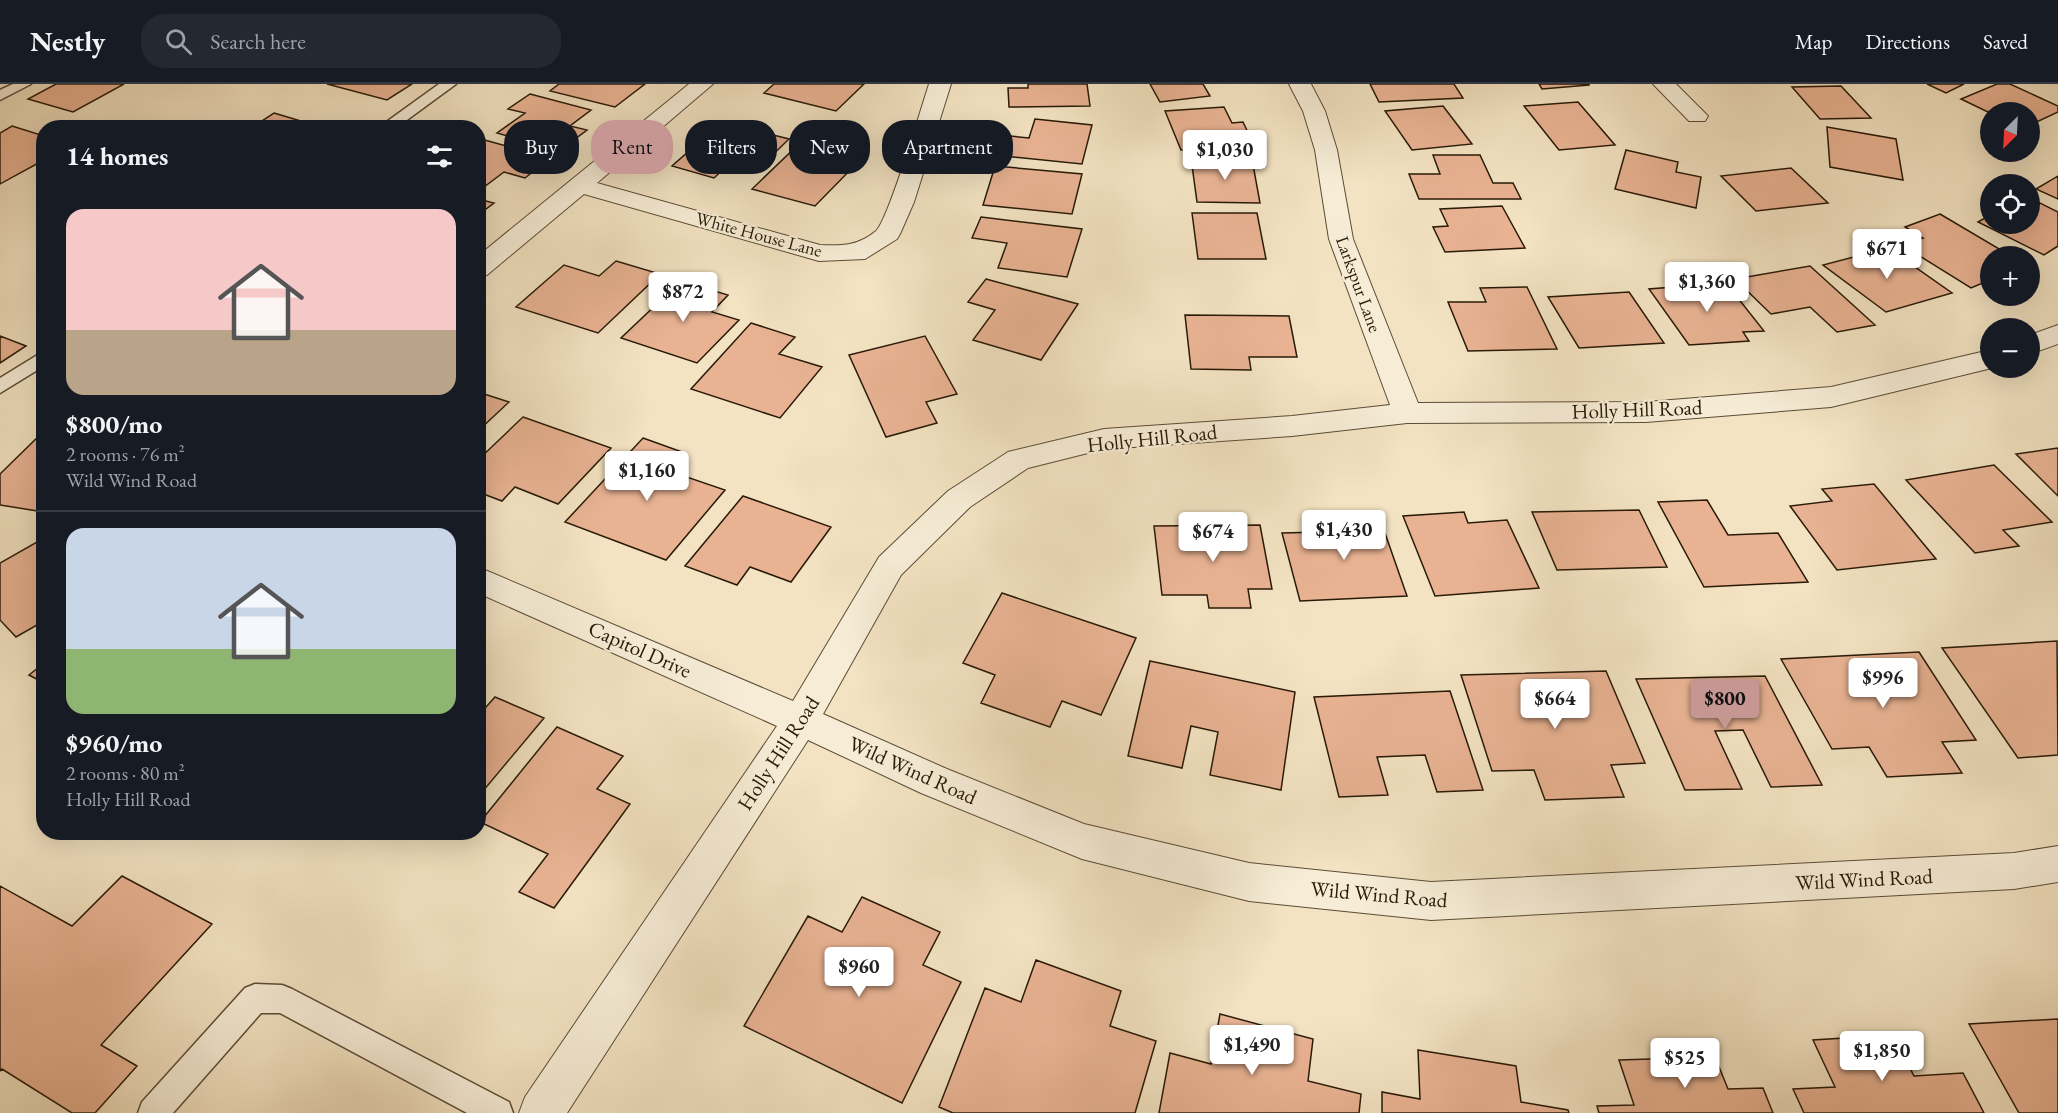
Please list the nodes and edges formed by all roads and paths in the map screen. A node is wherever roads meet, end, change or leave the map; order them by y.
1 (24, 84) edge
2 (449, 84) edge
3 (702, 84) edge
4 (940, 84) edge
5 (1300, 84) edge
6 (1664, 84) edge
7 (0, 96) edge
8 (1697, 116) dead end
9 (397, 120) edge
10 (579, 185) junction
11 (486, 262) edge
12 (2058, 334) edge
13 (2040, 341) edge
14 (1980, 361) edge
15 (36, 362) edge
16 (0, 387) edge
17 (1407, 413) junction
18 (486, 582) edge
19 (801, 720) junction
20 (2058, 864) edge
21 (153, 1113) edge
22 (498, 1113) edge
23 (541, 1113) edge

1 - 7 lane
2 - 9 lane
3 - 10 street
4 - 10 street, White House Lane
5 - 17 street, Larkspur Lane
6 - 8 street
10 - 11 street
12 - 13 street
14 - 17 street, Holly Hill Road
15 - 16 lane
17 - 19 street, Holly Hill Road
18 - 19 street, Capitol Drive
19 - 20 street, Wild Wind Road
19 - 23 street, Holly Hill Road
21 - 22 lane

